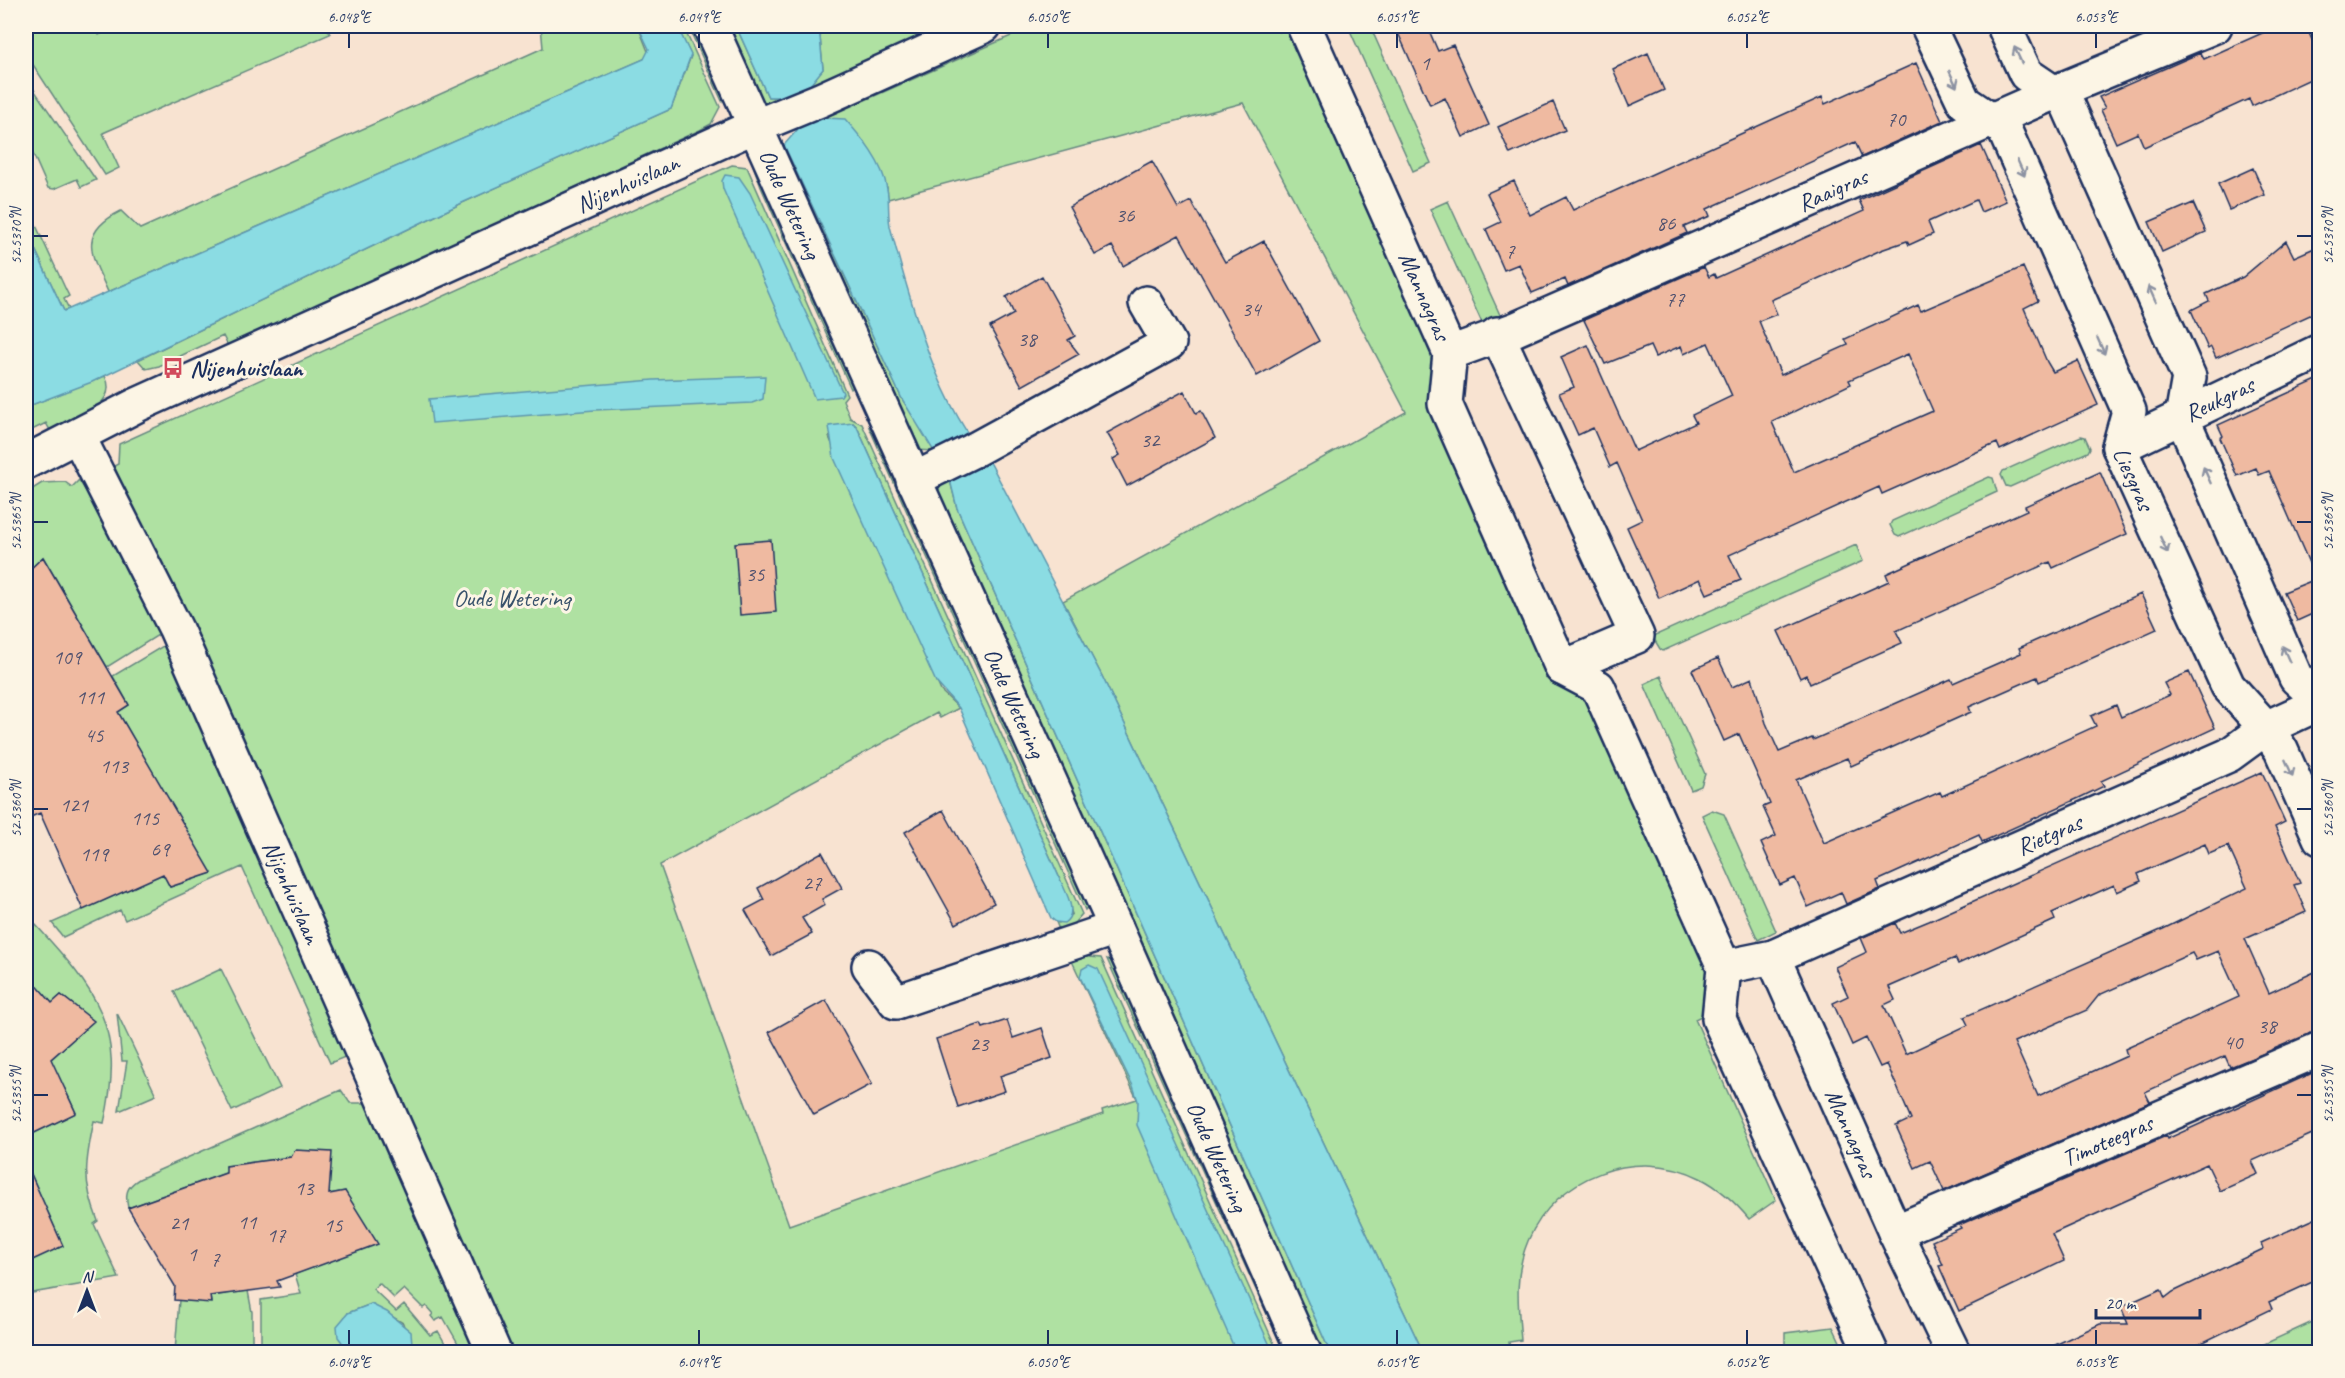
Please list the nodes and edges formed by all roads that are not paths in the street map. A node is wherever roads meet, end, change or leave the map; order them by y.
1 (710, 26) edge
2 (984, 26) edge
3 (1304, 26) edge
4 (1928, 26) edge
5 (2004, 26) edge
6 (2215, 26) edge
7 (2053, 93) junction
8 (1991, 120) junction
9 (769, 121) junction
10 (1146, 303) dead end
11 (1497, 334) junction
12 (2319, 351) edge
13 (1450, 353) junction
14 (2182, 417) junction
15 (78, 436) junction
16 (2119, 447) junction
17 (26, 462) edge
18 (913, 480) junction
19 (1562, 668) junction
20 (2319, 702) edge
21 (2266, 728) junction
22 (2319, 838) edge
23 (1116, 928) junction
24 (1773, 957) junction
25 (869, 966) dead end
26 (1724, 967) junction
27 (2319, 1049) edge
28 (1895, 1232) junction
29 (494, 1353) edge
30 (1304, 1353) edge
31 (1871, 1353) edge
32 (1953, 1353) edge

1 - 9 street, Oude Wetering
2 - 9 street, Nijenhuislaan
3 - 13 street, Mannagras
4 -> 8 street, Liesgras
7 -> 5 street
6 - 7 street, Raaigras
7 - 8 street, Raaigras
14 -> 7 street
8 - 11 street, Raaigras
8 -> 16 street, Liesgras
9 - 15 street, Nijenhuislaan
9 - 18 street, Oude Wetering
10 - 18 street
11 - 13 street, Raaigras
11 - 19 street
12 - 14 street, Reukgras
13 - 19 street, Mannagras
14 - 16 street, Reukgras
20 -> 14 street
15 - 17 street, Nijenhuislaan
15 - 29 street, Nijenhuislaan
16 -> 21 street, Liesgras
18 - 23 street, Oude Wetering
19 - 26 street
20 - 21 street, Rietgras
21 -> 22 street, Liesgras
21 - 24 street, Rietgras
23 - 25 street
23 - 30 street, Oude Wetering
24 - 26 street
24 - 28 street, Mannagras
26 - 31 street
27 - 28 street, Timoteegras
28 - 32 street, Mannagras

